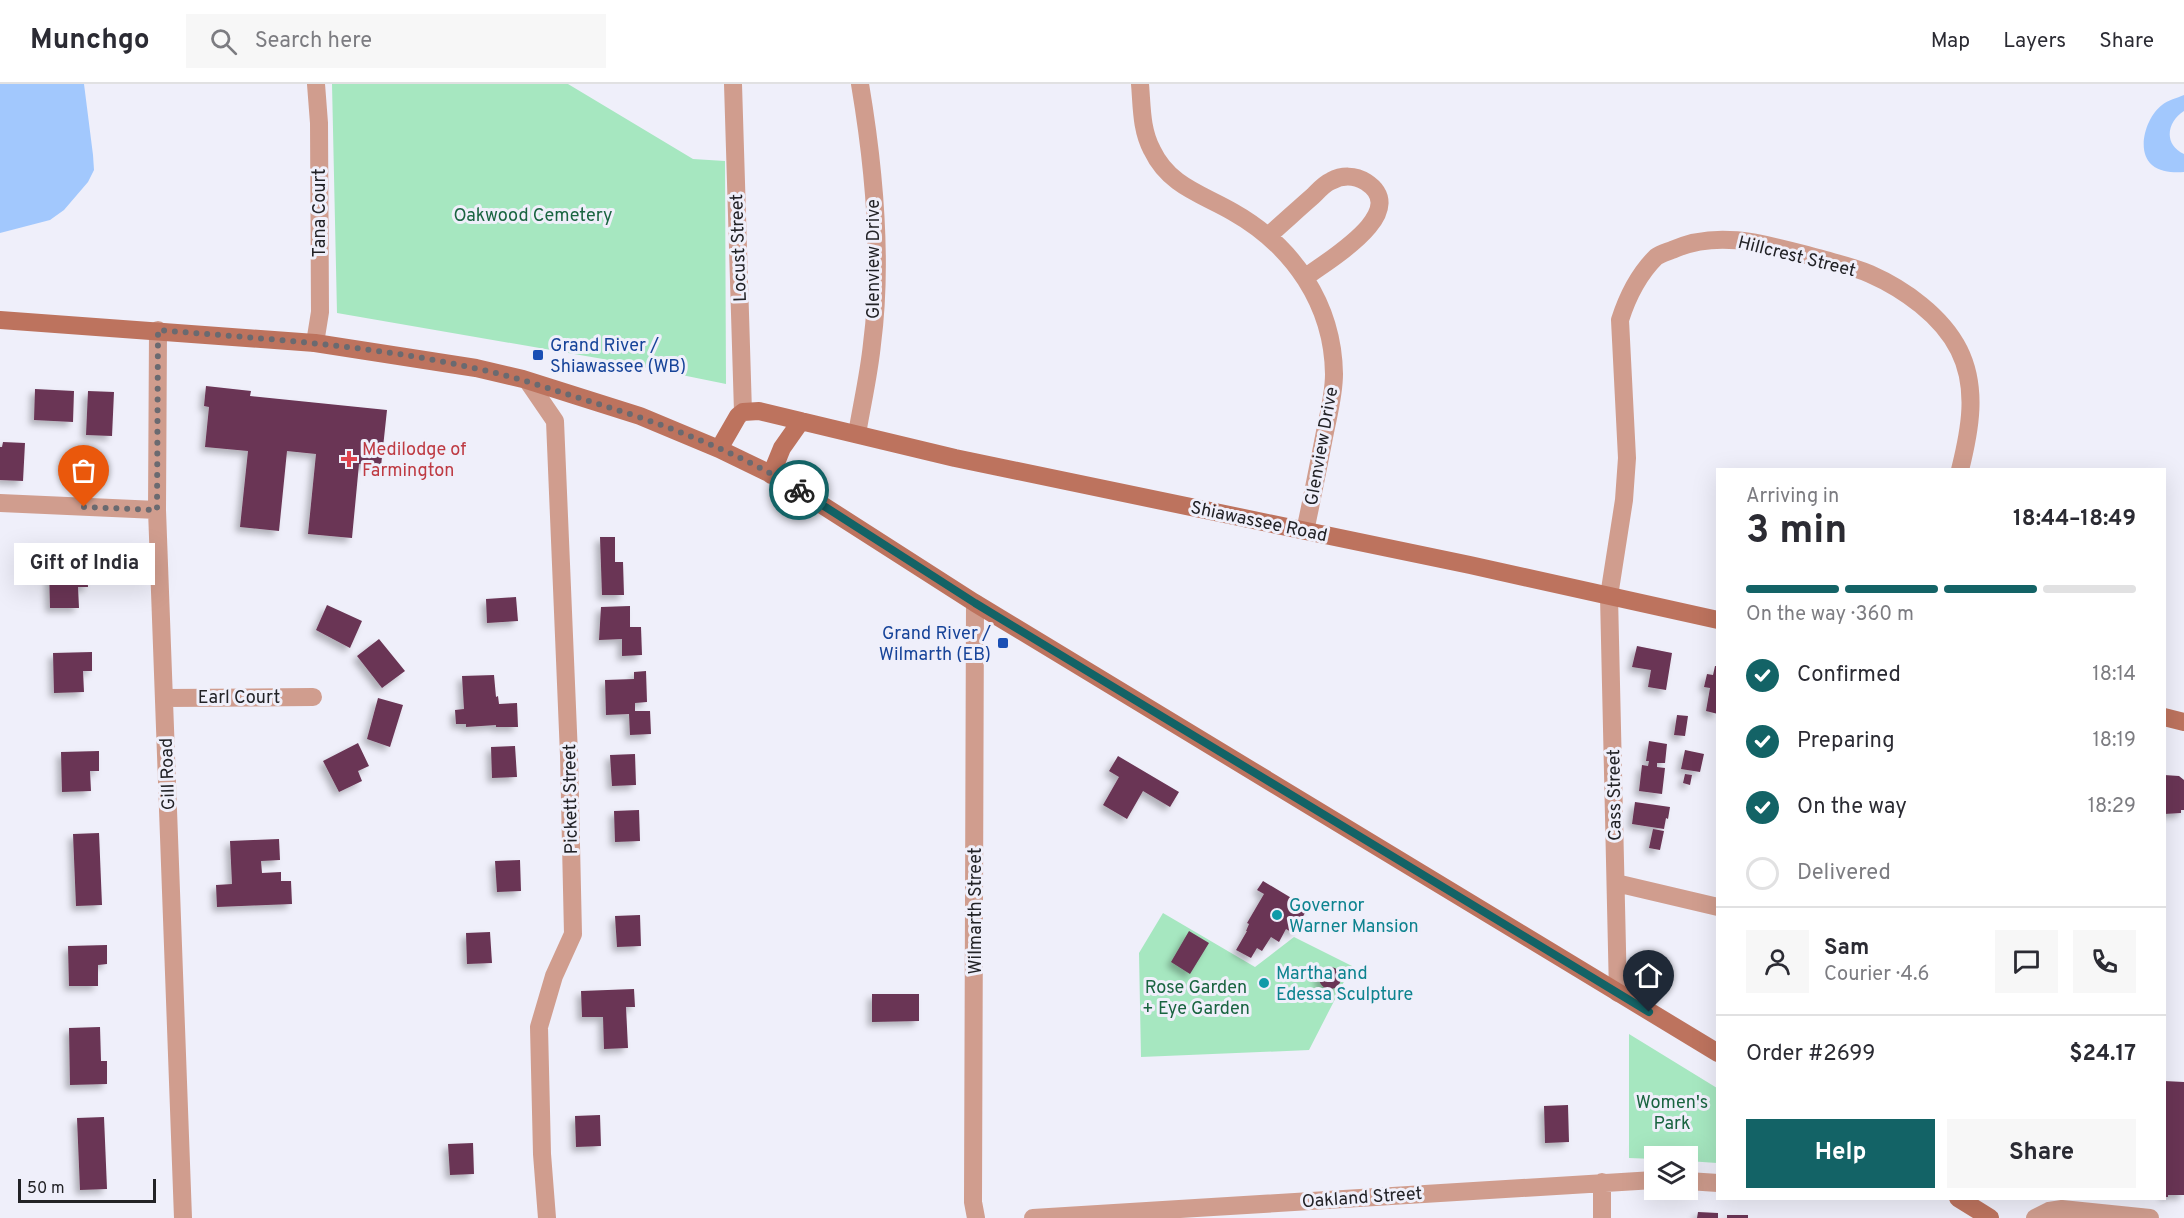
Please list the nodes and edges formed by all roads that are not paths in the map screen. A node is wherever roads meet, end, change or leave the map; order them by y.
1 (316, 84) edge
2 (733, 84) edge
3 (860, 84) edge
4 (1140, 84) edge
5 (1268, 236) junction
6 (1306, 277) junction
7 (0, 320) edge
8 (158, 330) junction
9 (315, 343) junction
10 (529, 382) junction
11 (744, 412) junction
12 (801, 421) junction
13 (857, 434) junction
14 (719, 449) junction
15 (1961, 468) edge
16 (771, 475) junction
17 (0, 503) edge
18 (157, 510) junction
19 (1305, 531) junction
20 (1609, 596) junction
21 (975, 603) junction
22 (1716, 620) edge
23 (313, 697) dead end
24 (164, 698) junction
25 (2166, 718) edge
26 (2184, 722) edge
27 (1616, 884) junction
28 (1716, 907) edge
29 (1618, 993) junction
30 (1716, 1052) edge
31 (1644, 1180) edge
32 (1602, 1182) junction
33 (1698, 1182) edge
34 (1716, 1183) edge
35 (1961, 1200) edge
36 (183, 1218) edge
37 (547, 1218) edge
38 (976, 1218) edge
39 (1033, 1218) edge
40 (1602, 1218) edge
41 (1990, 1218) edge
42 (2035, 1218) edge
43 (2150, 1218) edge

1 - 9 street, Tana Court
2 - 11 street, Locust Street
3 - 13 street, Glenview Drive
4 - 5 street, Glenview Drive
5 - 6 street, Glenview Drive
5 - 6 street
6 - 19 street, Glenview Drive
7 - 8 main road
8 - 9 main road
8 - 18 street, Gill Road
9 - 10 main road
10 - 14 main road
10 - 37 street, Pickett Street
11 - 12 main road, Shiawassee Road
11 - 14 main road
12 - 13 main road, Shiawassee Road
12 - 16 main road
13 - 19 main road, Shiawassee Road
14 - 16 main road
15 - 20 street, Hillcrest Street
16 - 21 main road
17 - 18 street
18 - 24 street, Gill Road
19 - 20 main road, Shiawassee Road
20 - 22 main road, Shiawassee Road
20 - 27 street, Cass Street
21 - 29 main road
21 - 38 street, Wilmarth Street
23 - 24 street, Earl Court
24 - 36 street, Gill Road
25 - 26 main road
27 - 28 street
27 - 29 street, Cass Street
29 - 30 main road
31 - 32 street, Oakland Street
32 - 39 street, Oakland Street
32 - 40 street
33 - 34 street
35 - 41 main road
42 - 43 street

